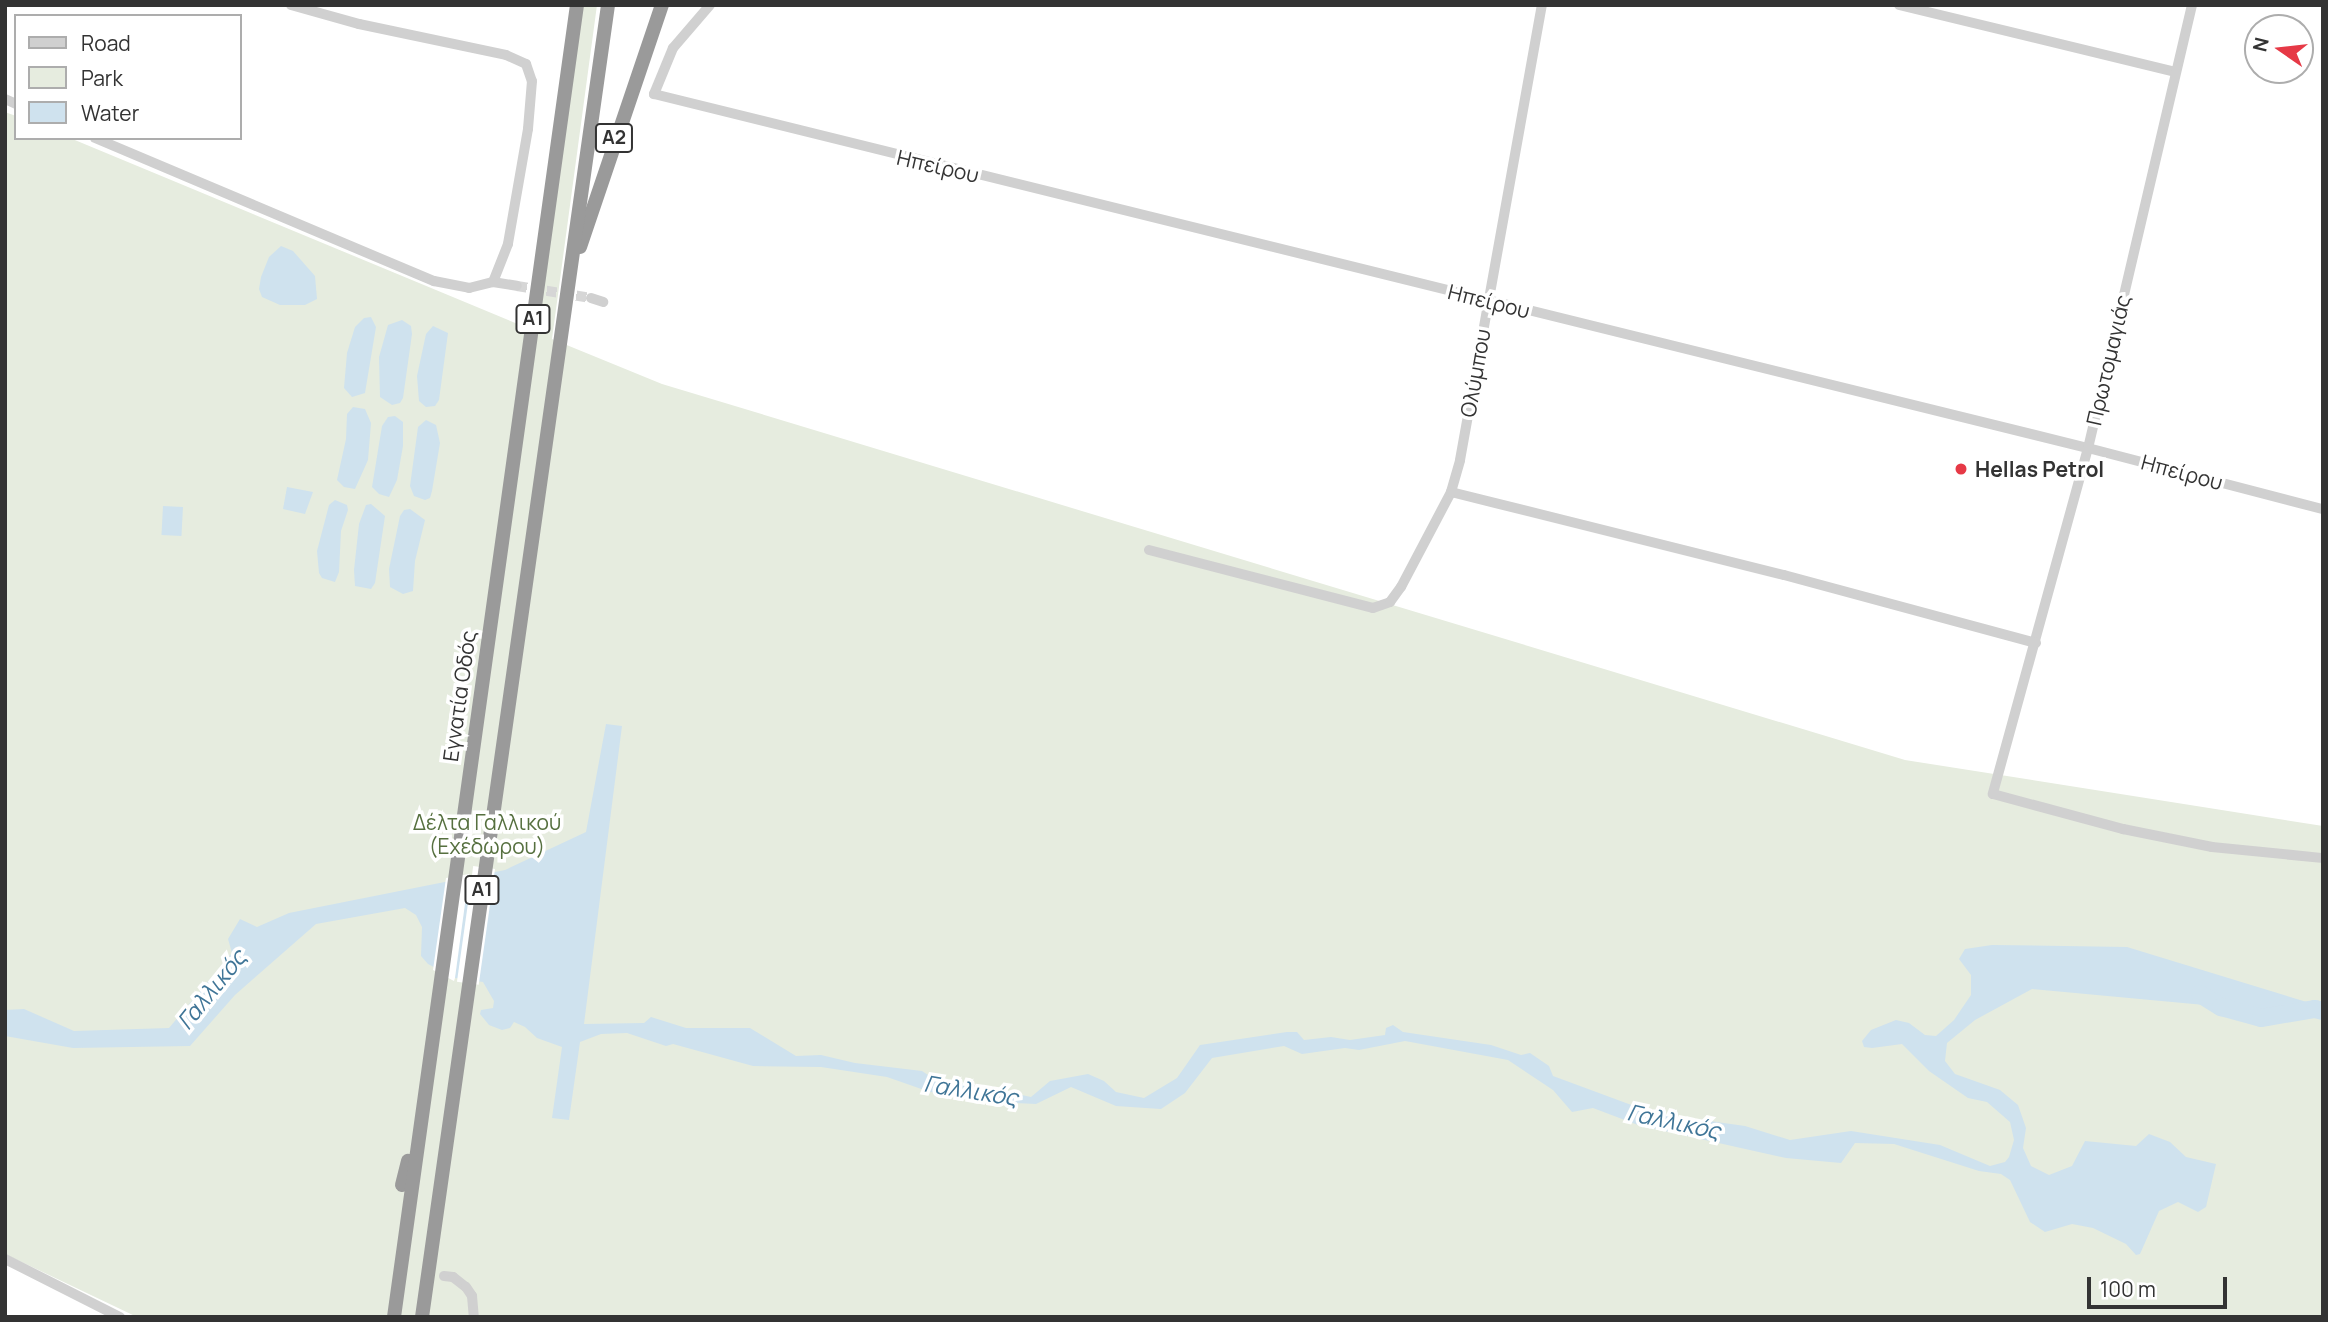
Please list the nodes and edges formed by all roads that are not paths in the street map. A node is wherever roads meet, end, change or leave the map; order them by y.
1 (291, 5) edge
2 (569, 5) edge
3 (577, 5) edge
4 (608, 5) edge
5 (662, 5) edge
6 (710, 5) edge
7 (1542, 5) edge
8 (1899, 5) edge
9 (2192, 5) edge
10 (2175, 72) junction
11 (566, 81) junction
12 (100, 140) edge
13 (570, 271) junction
14 (493, 282) junction
15 (517, 286) tunnel mouth
16 (591, 298) tunnel mouth
17 (1487, 300) junction
18 (603, 302) dead end
19 (2088, 448) junction
20 (1451, 492) junction
21 (2323, 509) edge
22 (1149, 551) dead end
23 (2036, 643) junction
24 (2323, 858) edge
25 (423, 1109) junction
26 (451, 1113) junction
27 (401, 1185) dead end
28 (449, 1195) dead end
29 (5, 1259) edge
30 (444, 1276) dead end
31 (120, 1317) edge
32 (394, 1317) edge
33 (422, 1317) edge
34 (474, 1317) edge

1 - 14 street
2 - 11 highway
3 - 11 highway, Α1
4 - 13 highway, Α1
5 - 13 highway, Α2
6 - 17 street, Ηπείρου
7 - 17 street, Ολύμπου
8 - 10 street
9 - 10 street, Πρωτομαγιάς
10 - 19 street, Πρωτομαγιάς
11 - 25 highway, Εγνατία Οδός / Α1
12 - 14 street
13 - 26 highway, Α1
14 - 15 street
16 - 18 street
17 - 19 street, Ηπείρου
17 - 20 street, Ολύμπου
19 - 21 street, Ηπείρου
19 - 23 street, Πρωτομαγιάς
20 - 22 street, Ολύμπου
20 - 23 street
23 - 24 street, Πρωτομαγιάς
25 - 27 highway
25 - 32 highway, Εγνατία Οδός / Α1
26 - 28 highway
26 - 33 highway, Α1
29 - 31 street
30 - 34 street

